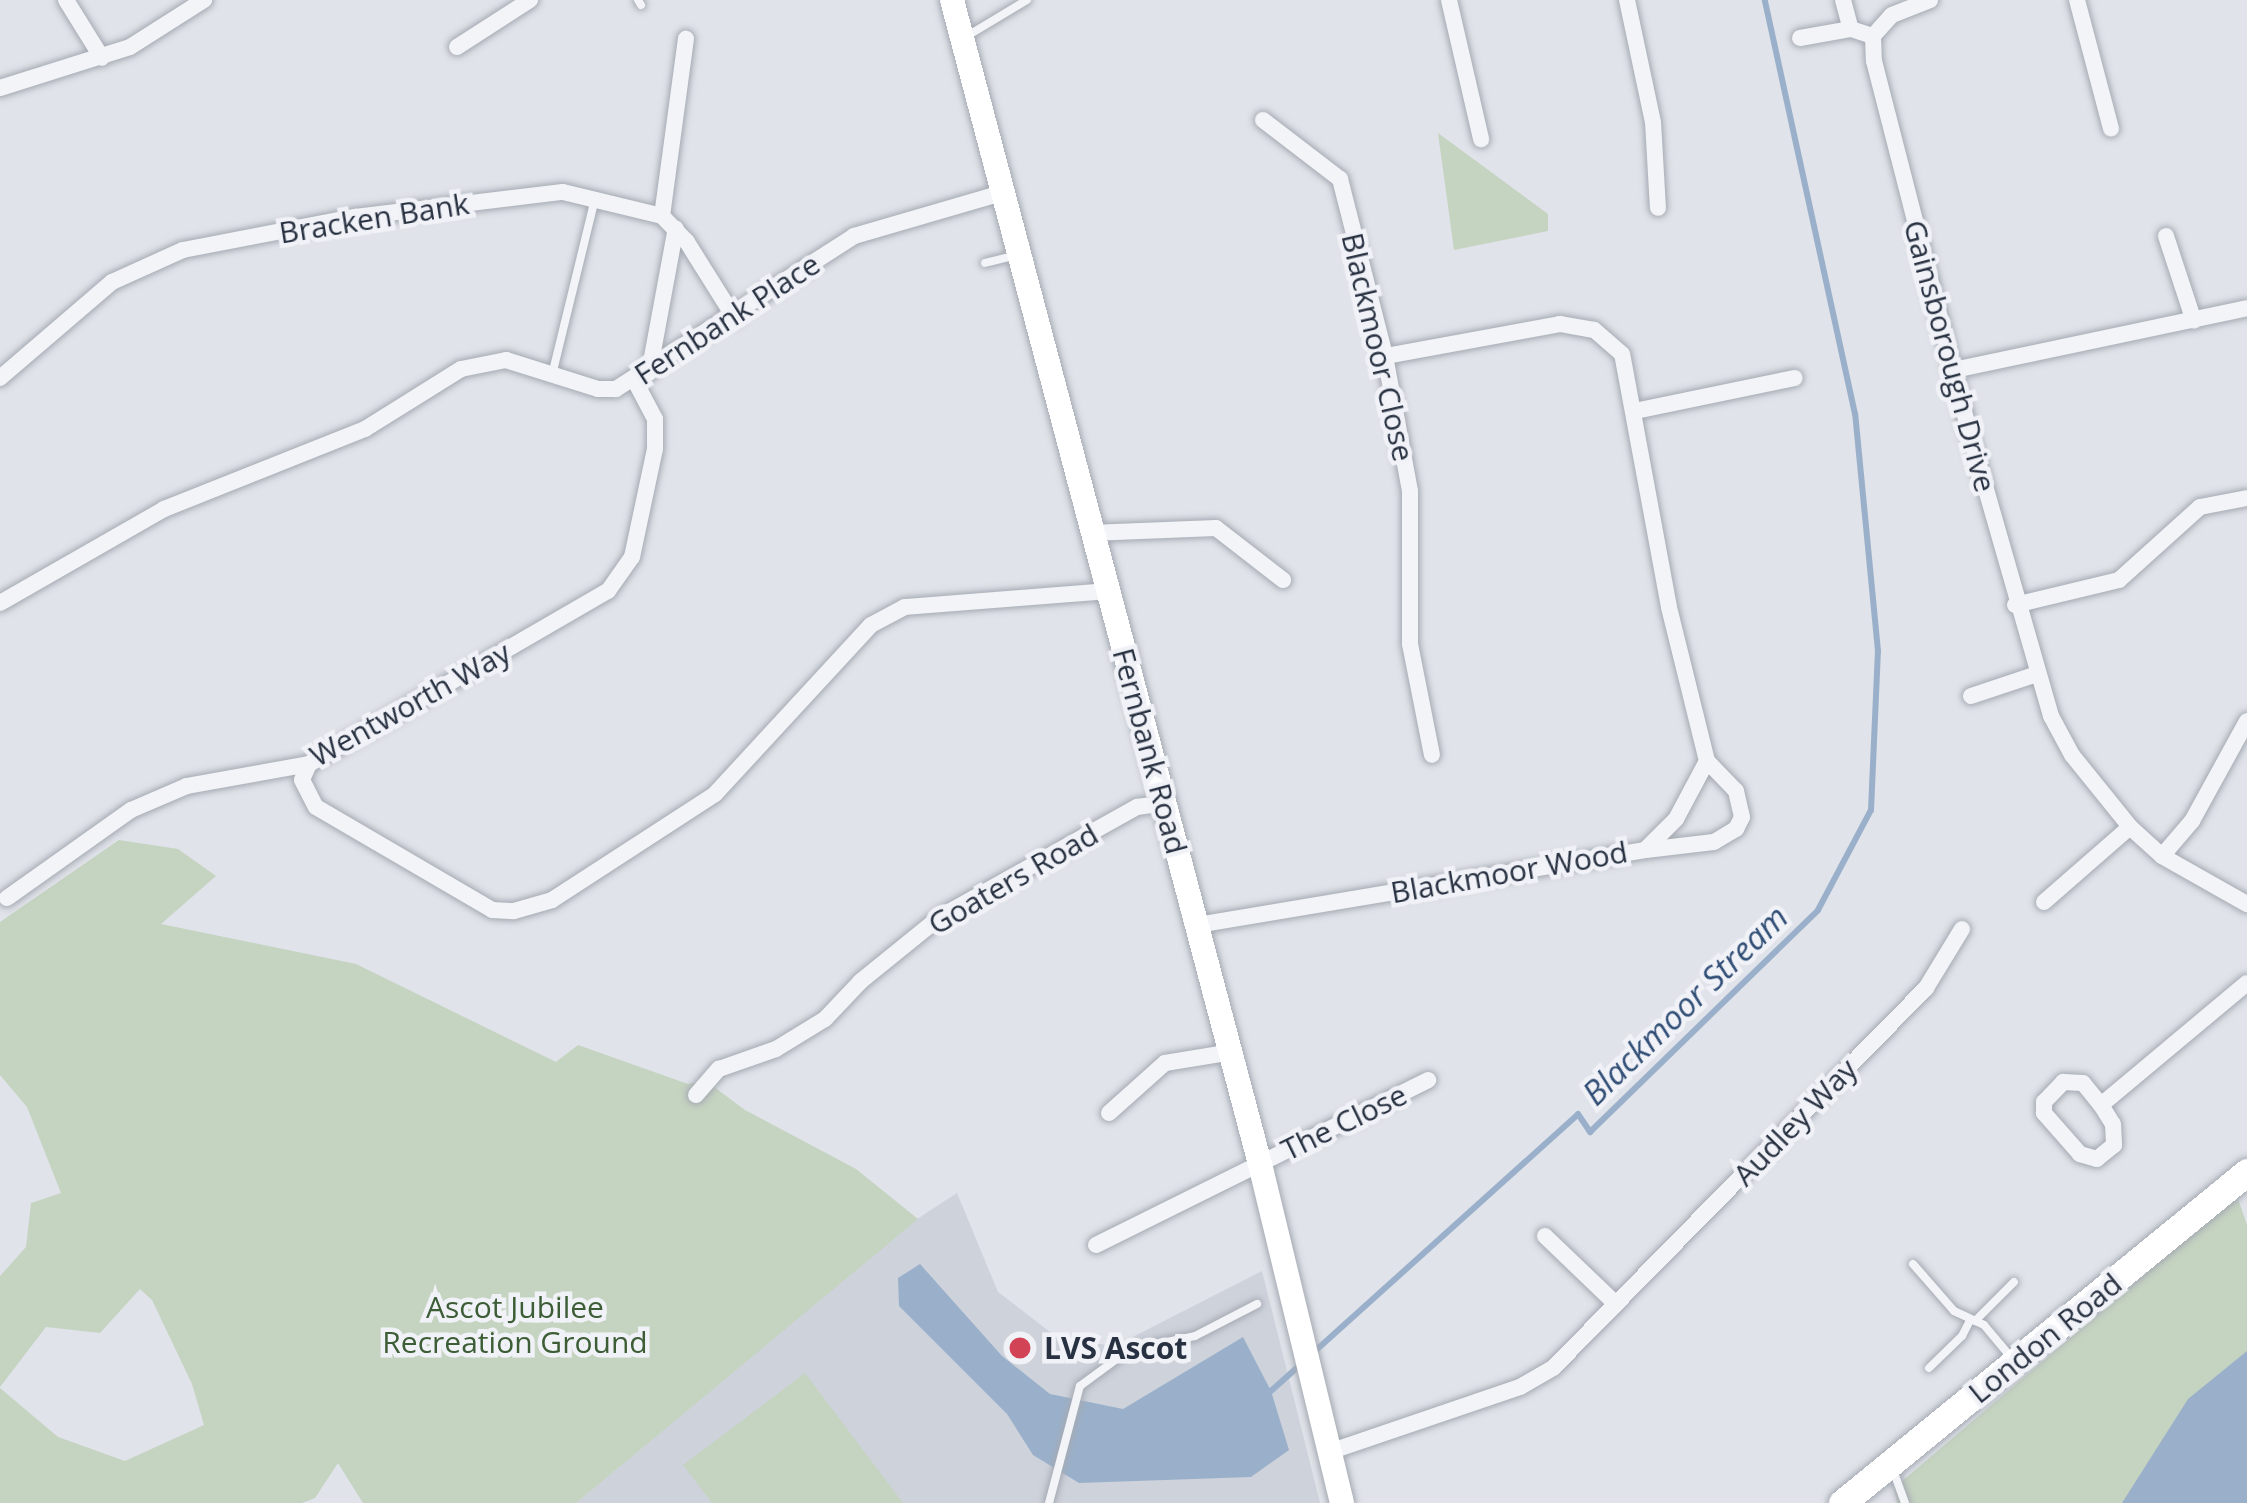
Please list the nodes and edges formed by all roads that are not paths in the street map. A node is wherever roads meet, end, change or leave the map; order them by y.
1 (66, 0) edge
2 (204, 0) edge
3 (530, 0) edge
4 (952, 0) edge
5 (1027, 0) edge
6 (1449, 0) edge
7 (1627, 0) edge
8 (1843, 0) edge
9 (1930, 0) edge
10 (2077, 0) edge
11 (1851, 29) junction
12 (1873, 36) junction
13 (962, 38) junction
14 (1800, 38) dead end
15 (686, 39) dead end
16 (457, 46) dead end
17 (102, 58) junction
18 (0, 88) edge
19 (1263, 119) dead end
20 (2111, 129) dead end
21 (1481, 139) dead end
22 (1002, 193) junction
23 (594, 199) junction
24 (1658, 208) dead end
25 (669, 222) junction
26 (2166, 236) dead end
27 (1018, 254) junction
28 (985, 263) dead end
29 (2247, 308) edge
30 (734, 317) junction
31 (2194, 322) junction
32 (1385, 356) junction
33 (1954, 370) junction
34 (553, 371) junction
35 (642, 377) junction
36 (0, 378) edge
37 (1796, 378) dead end
38 (1635, 411) junction
39 (2247, 498) edge
40 (1090, 532) junction
41 (1283, 580) dead end
42 (1107, 591) junction
43 (4, 595) edge
44 (2015, 605) junction
45 (2037, 674) junction
46 (1971, 696) dead end
47 (2247, 721) edge
48 (1432, 755) dead end
49 (1707, 761) junction
50 (309, 764) junction
51 (1165, 803) junction
52 (2130, 827) junction
53 (1645, 850) junction
54 (2162, 856) junction
55 (7, 898) dead end
56 (2044, 902) dead end
57 (2247, 904) edge
58 (1197, 925) junction
59 (1962, 929) dead end
60 (2247, 983) edge
61 (1226, 1053) junction
62 (1428, 1080) dead end
63 (697, 1095) dead end
64 (2101, 1105) junction
65 (1109, 1113) dead end
66 (1260, 1164) junction
67 (2247, 1172) edge
68 (1545, 1237) dead end
69 (1096, 1245) dead end
70 (1913, 1264) dead end
71 (2014, 1282) dead end
72 (1257, 1304) dead end
73 (1616, 1304) junction
74 (1973, 1320) junction
75 (2015, 1362) junction
76 (1929, 1368) dead end
77 (1329, 1452) junction
78 (1891, 1463) junction
79 (1048, 1503) edge
80 (1342, 1503) edge
81 (1842, 1503) edge
82 (1905, 1503) edge

1 - 17 street
2 - 17 street
3 - 16 street
4 - 13 street, Fernbank Road
5 - 13 lane
6 - 21 street
7 - 24 street
8 - 11 street
9 - 12 street
10 - 20 street
11 - 12 street
11 - 14 street
12 - 33 street, Gainsborough Drive
13 - 22 street, Fernbank Road
15 - 25 street
17 - 18 street
19 - 32 street, Blackmoor Close
22 - 27 street, Fernbank Road
22 - 30 street, Fernbank Place
23 - 25 street, Bracken Bank
23 - 34 lane
23 - 36 street, Bracken Bank
25 - 30 street
25 - 35 street
26 - 31 street
27 - 28 lane
27 - 40 street, Fernbank Road
29 - 31 street
30 - 35 street, Fernbank Place
31 - 33 street
32 - 38 street
32 - 48 street, Blackmoor Close
33 - 44 street, Gainsborough Drive
34 - 35 street, Fernbank Place
34 - 43 street, Fernbank Place
35 - 50 street, Wentworth Way
37 - 38 street
38 - 49 street
39 - 44 street
40 - 41 street
40 - 42 street, Fernbank Road
42 - 50 street
42 - 51 street, Fernbank Road
44 - 45 street, Gainsborough Drive
45 - 46 street
45 - 52 street, Gainsborough Drive
47 - 54 street
49 - 53 street, Blackmoor Wood
49 - 53 street
50 - 55 street, Wentworth Way
51 - 58 street, Fernbank Road
51 - 63 street, Goaters Road
52 - 54 street, Gainsborough Drive
52 - 56 street
53 - 58 street, Blackmoor Wood
54 - 57 street, Gainsborough Drive
58 - 61 street, Fernbank Road
59 - 73 street, Audley Way
60 - 64 street
61 - 65 street
61 - 66 street, Fernbank Road
62 - 66 street, The Close
64 - 64 street
66 - 69 street, The Close
66 - 77 street, Fernbank Road
67 - 75 main road, London Road
68 - 73 street
70 - 74 lane
71 - 74 lane
72 - 79 lane
73 - 77 street, Audley Way
74 - 75 lane
74 - 76 lane
75 - 78 main road, London Road
77 - 80 street, Fernbank Road
78 - 81 main road, London Road
78 - 82 lane

